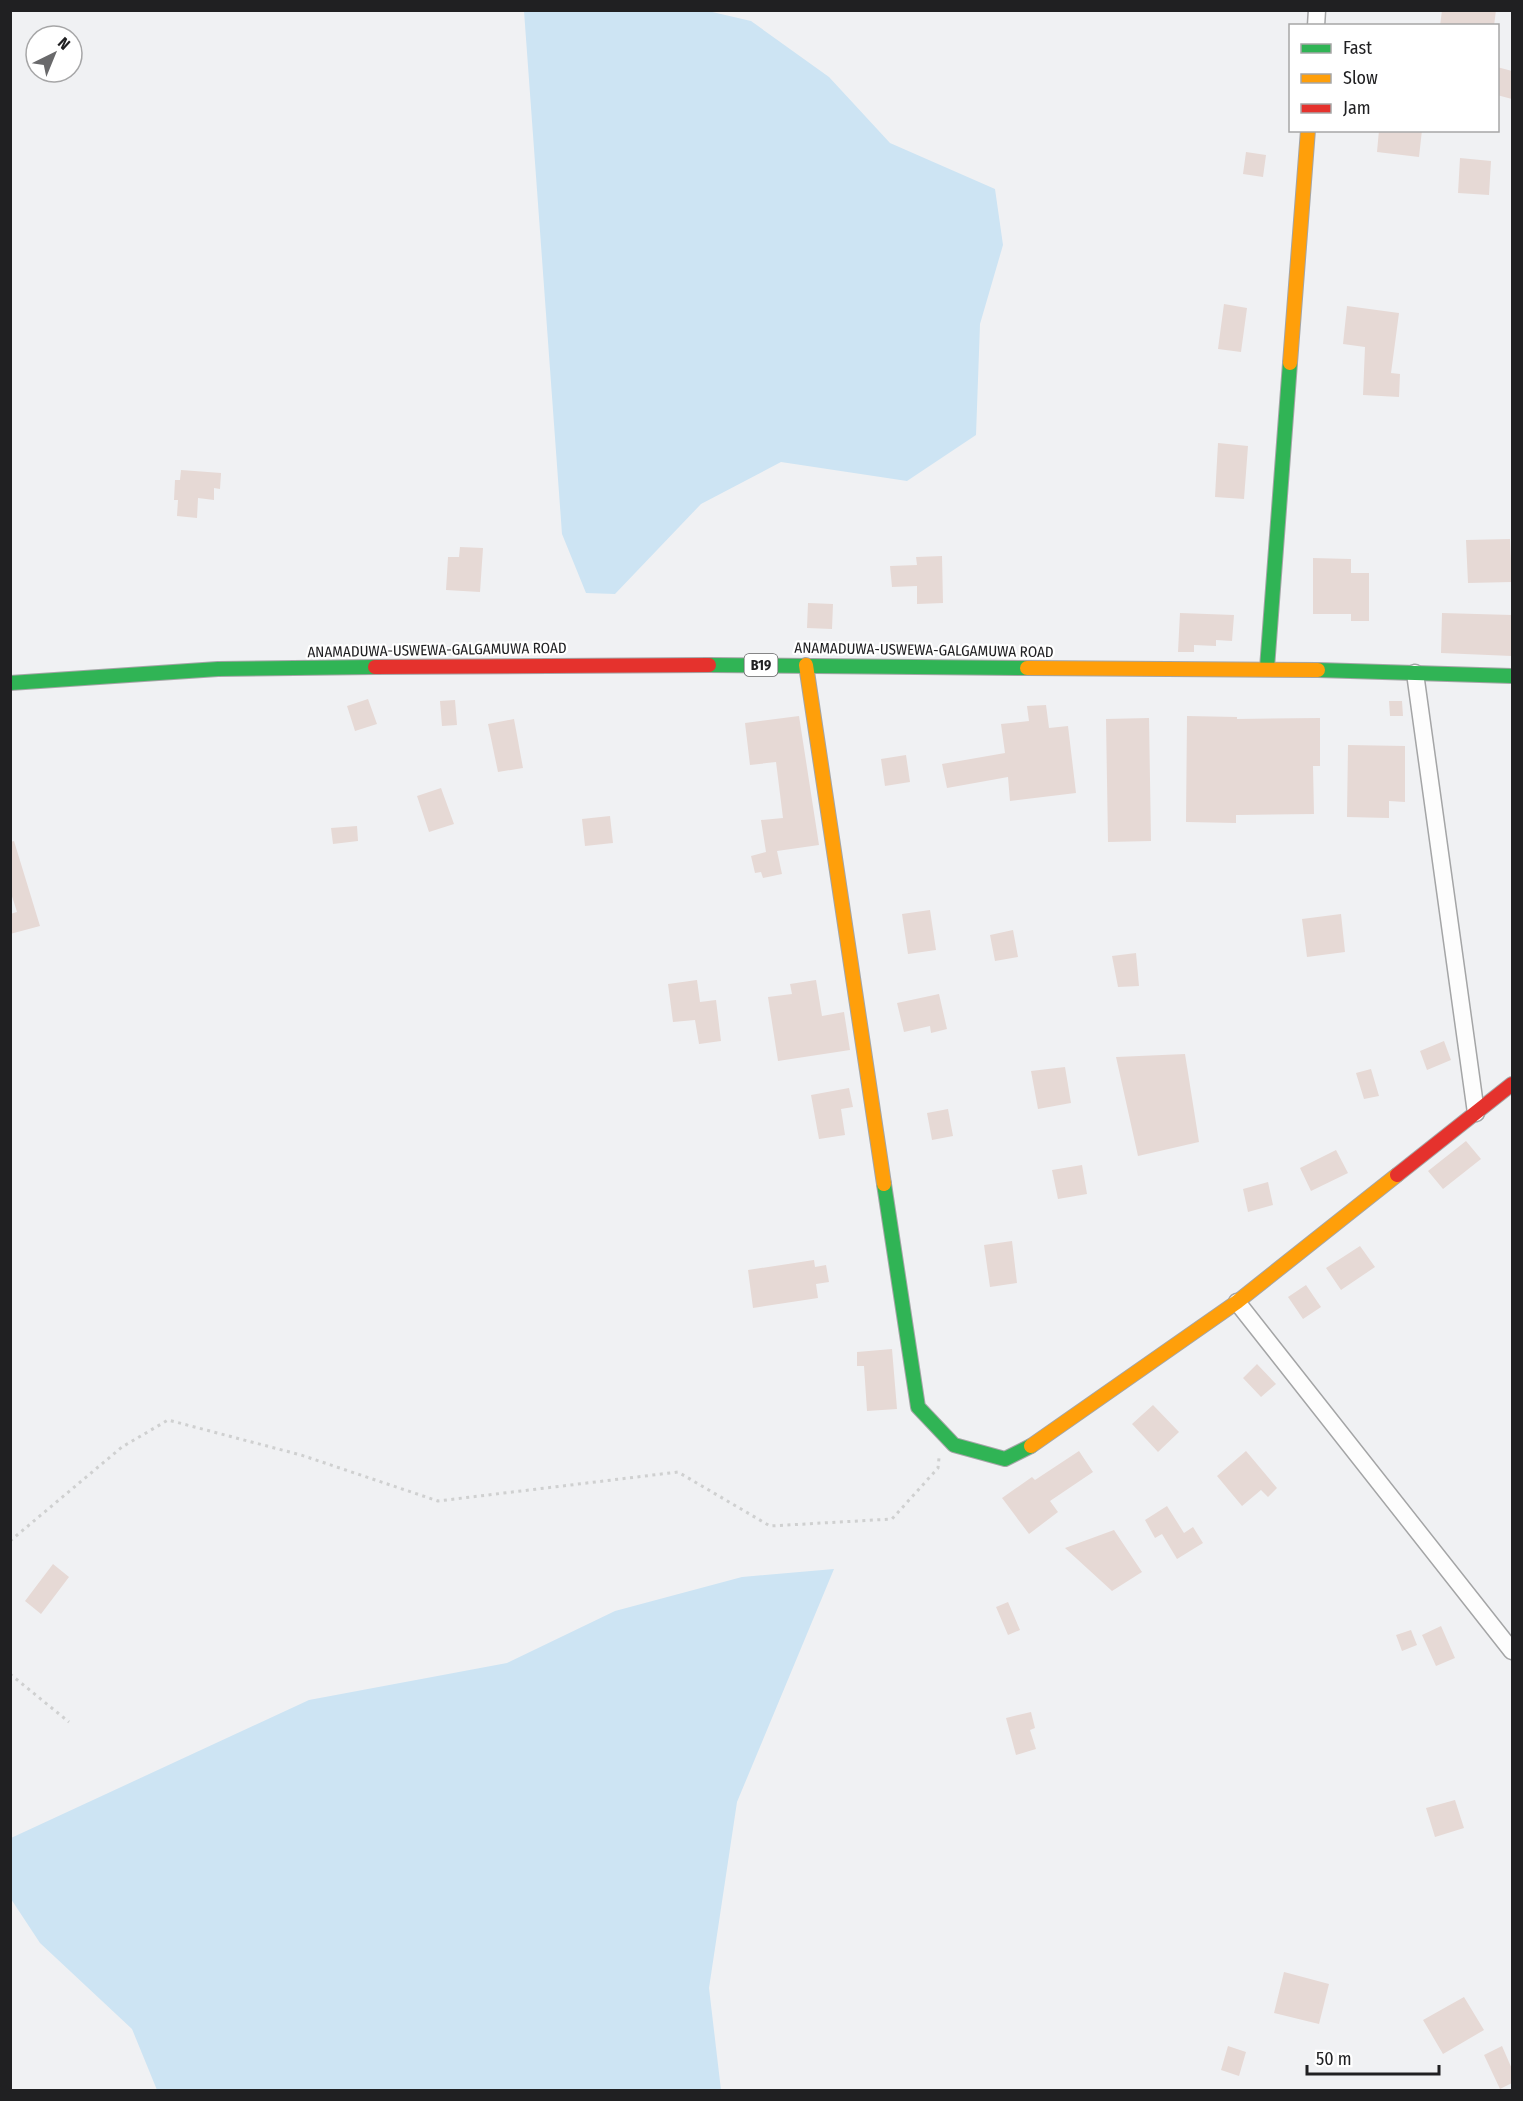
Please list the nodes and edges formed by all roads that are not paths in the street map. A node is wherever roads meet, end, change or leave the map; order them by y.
1 (1308, 132) edge
2 (806, 665) junction
3 (1267, 668) junction
4 (1415, 673) junction
5 (1512, 676) edge
6 (10, 683) edge
7 (1512, 1084) edge
8 (1476, 1113) junction
9 (1237, 1302) junction
10 (1512, 1651) edge

1 - 3 street
2 - 3 street, ANAMADUWA-USWEWA-GALGAMUWA ROAD / B19
2 - 6 street, ANAMADUWA-USWEWA-GALGAMUWA ROAD / B19
2 - 9 street
3 - 4 street, ANAMADUWA-USWEWA-GALGAMUWA ROAD / B19
4 - 5 street, ANAMADUWA-USWEWA-GALGAMUWA ROAD / B19
4 - 8 street
7 - 8 street
8 - 9 street
9 - 10 street

